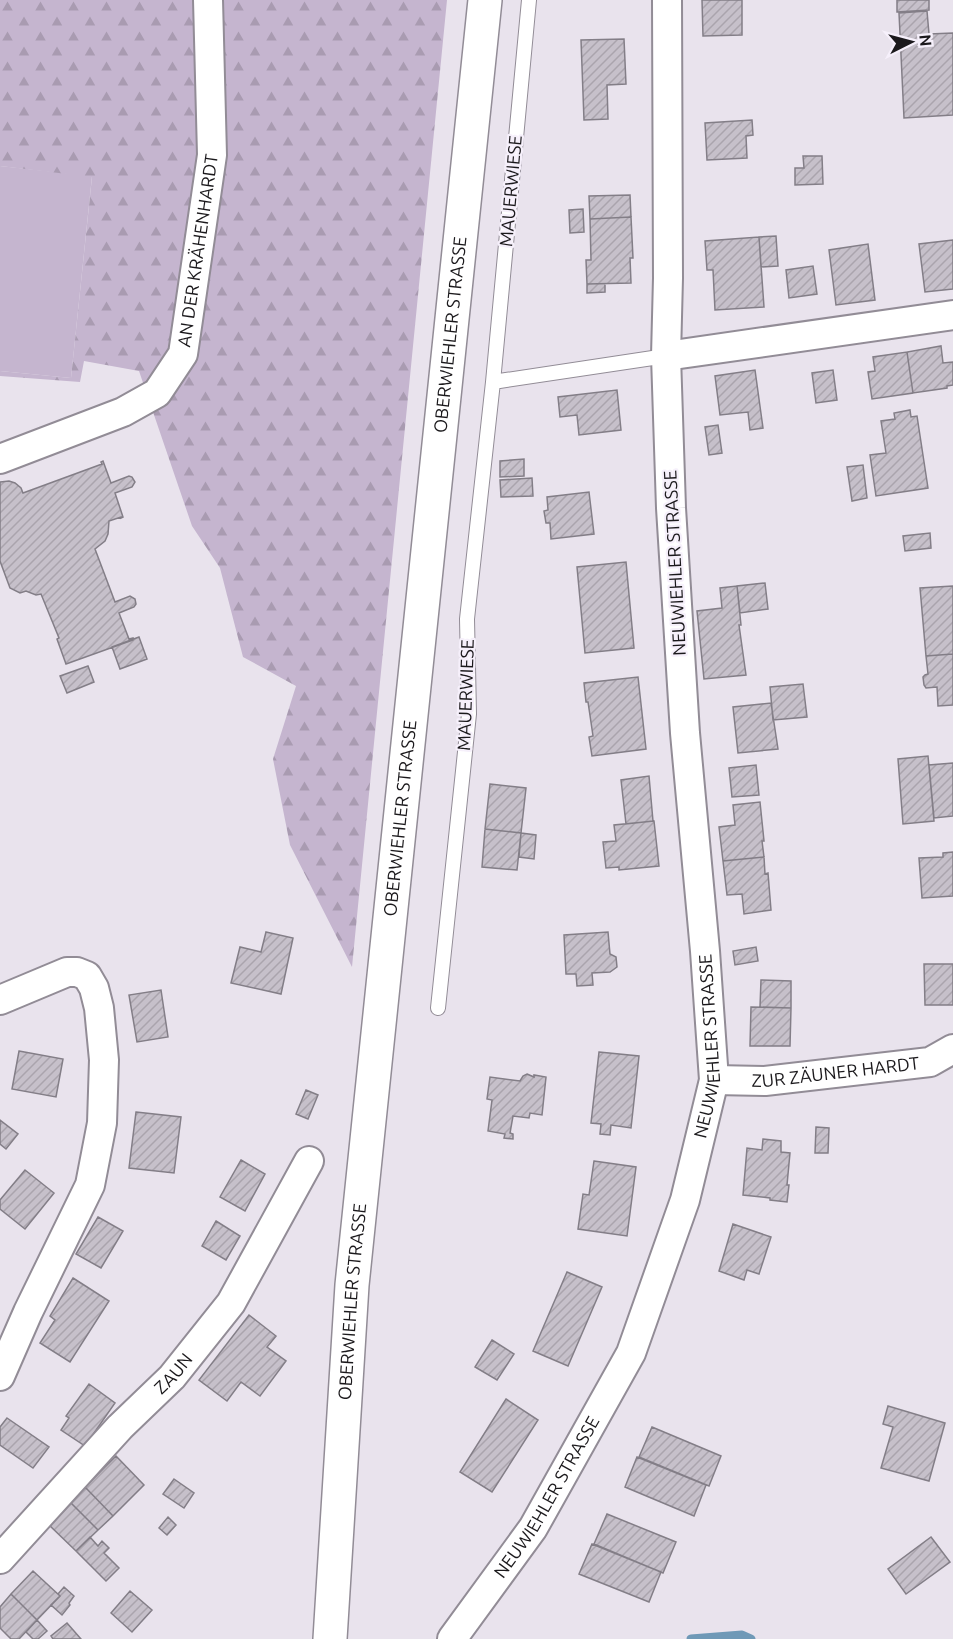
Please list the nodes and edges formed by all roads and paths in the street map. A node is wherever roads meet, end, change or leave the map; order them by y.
1 (208, 0) edge
2 (485, 0) edge
3 (530, 0) edge
4 (667, 0) edge
5 (953, 315) edge
6 (666, 356) junction
7 (493, 382) junction
8 (12, 451) edge
9 (0, 1000) edge
10 (438, 1008) dead end
11 (953, 1050) edge
12 (714, 1080) junction
13 (309, 1161) dead end
14 (0, 1376) edge
15 (0, 1559) edge
16 (453, 1638) edge
17 (330, 1639) edge

1 - 8 street, AN DER KRÄHENHARDT
2 - 17 main road, OBERWIEHLER STRASSE
3 - 7 lane, MAUERWIESE
4 - 6 street, NEUWIEHLER STRASSE
5 - 6 street
6 - 7 lane
6 - 12 street, NEUWIEHLER STRASSE
7 - 10 lane, MAUERWIESE
9 - 14 street
11 - 12 street, ZUR ZÄUNER HARDT
12 - 16 street, NEUWIEHLER STRASSE
13 - 15 street, ZAUN

